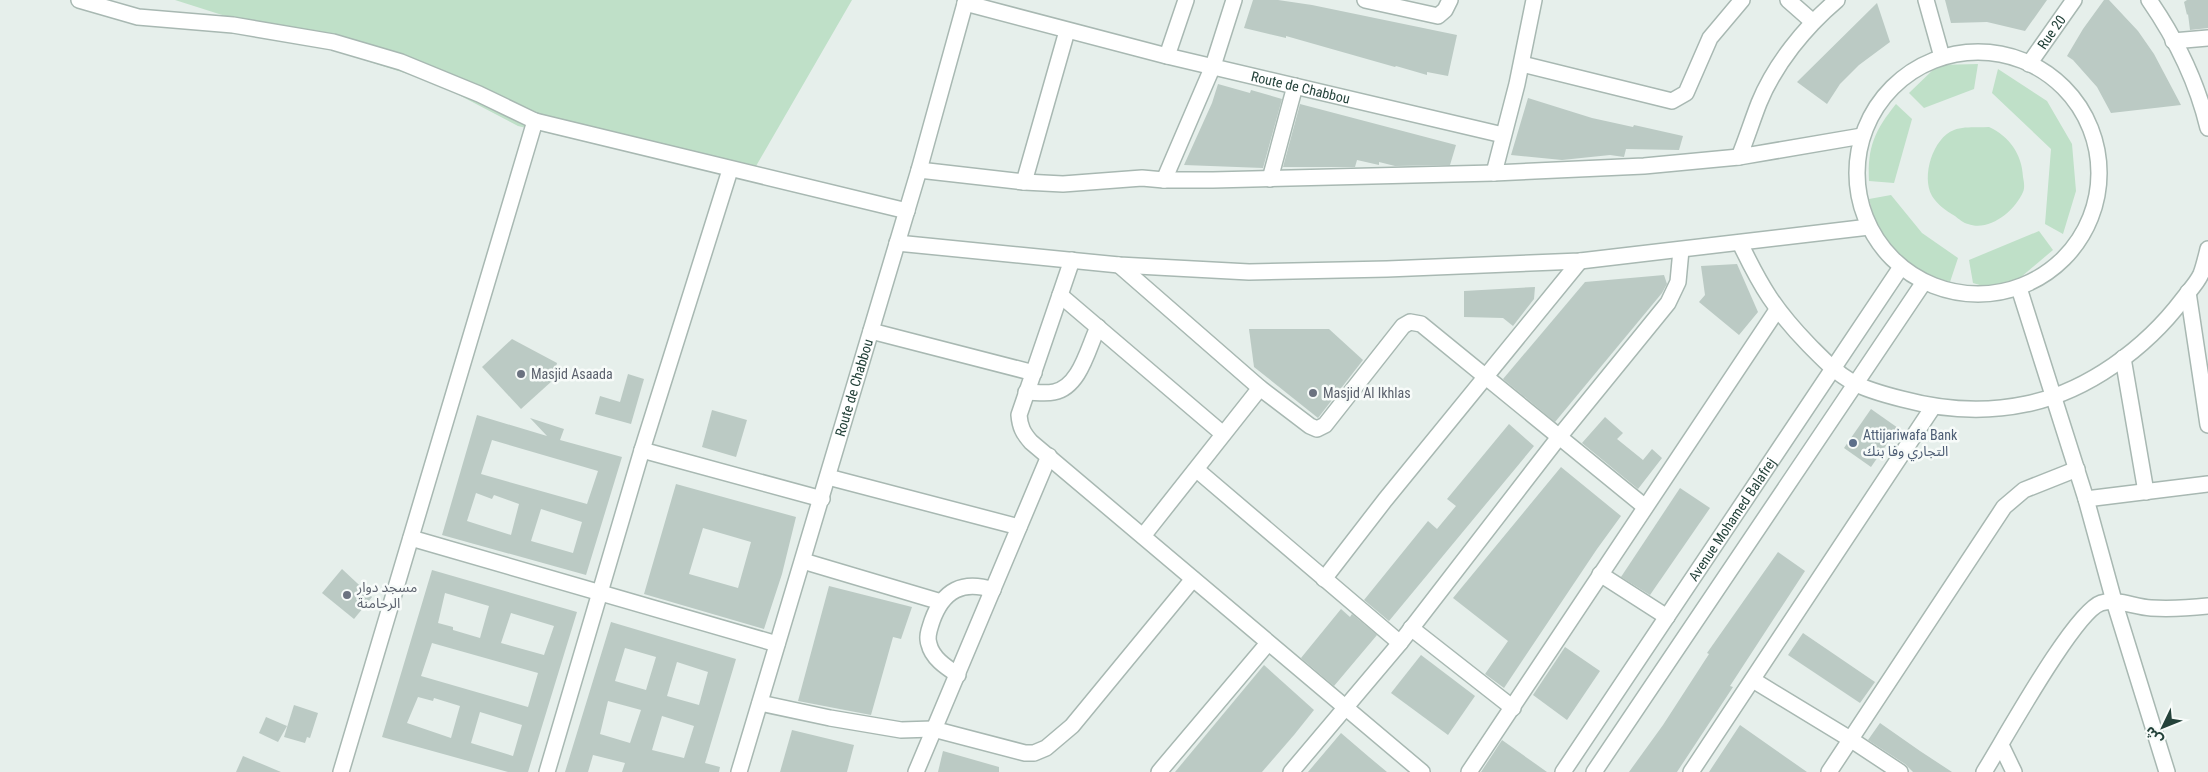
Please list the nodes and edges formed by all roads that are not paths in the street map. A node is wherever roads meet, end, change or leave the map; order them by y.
1 (79, 0) edge
2 (1186, 0) edge
3 (1234, 0) edge
4 (1365, 0) edge
5 (1450, 0) edge
6 (1534, 0) edge
7 (1742, 0) edge
8 (1788, 0) edge
9 (1837, 0) edge
10 (1926, 0) edge
11 (2074, 0) edge
12 (2149, 0) edge
13 (966, 2) edge
14 (1813, 22) junction
15 (1067, 31) junction
16 (2208, 38) edge
17 (2173, 41) junction
18 (1167, 56) junction
19 (1942, 57) junction
20 (1522, 64) junction
21 (2029, 64) junction
22 (1213, 66) junction
23 (1295, 86) junction
24 (535, 121) junction
25 (2208, 128) edge
26 (1503, 135) junction
27 (1862, 136) junction
28 (1739, 158) junction
29 (730, 170) junction
30 (919, 170) junction
31 (1494, 172) junction
32 (1270, 179) junction
33 (1164, 180) junction
34 (1024, 182) junction
35 (907, 211) junction
36 (1869, 227) junction
37 (897, 242) junction
38 (1740, 243) junction
39 (2208, 249) edge
40 (1681, 250) junction
41 (1072, 260) junction
42 (1580, 260) junction
43 (1119, 265) junction
44 (1901, 267) junction
45 (2204, 275) edge
46 (1924, 282) junction
47 (2019, 288) junction
48 (2188, 292) junction
49 (1060, 295) junction
50 (1777, 310) junction
51 (1098, 327) junction
52 (871, 331) junction
53 (2123, 358) junction
54 (2204, 368) edge
55 (1832, 369) junction
56 (1034, 373) junction
57 (1485, 378) junction
58 (1854, 383) junction
59 (1260, 388) junction
60 (1026, 392) junction
61 (2055, 397) junction
62 (1933, 407) junction
63 (2208, 425) edge
64 (1223, 434) junction
65 (1559, 437) junction
66 (642, 450) junction
67 (1049, 456) junction
68 (2076, 469) junction
69 (1197, 470) junction
70 (828, 477) junction
71 (2208, 484) edge
72 (2146, 492) junction
73 (822, 499) junction
74 (2086, 499) junction
75 (1644, 506) junction
76 (1019, 527) junction
77 (1143, 536) junction
78 (411, 538) junction
79 (803, 561) junction
80 (1600, 574) junction
81 (1193, 579) junction
82 (1324, 579) junction
83 (993, 590) junction
84 (600, 594) junction
85 (941, 602) junction
86 (2114, 602) junction
87 (2208, 606) edge
88 (1667, 617) junction
89 (1411, 628) junction
90 (777, 644) junction
91 (1268, 644) junction
92 (1400, 644) junction
93 (958, 675) junction
94 (1752, 680) junction
95 (760, 703) junction
96 (1346, 708) junction
97 (1513, 708) junction
98 (933, 729) junction
99 (1850, 739) junction
100 (2001, 745) junction
101 (341, 772) edge
102 (547, 772) edge
103 (739, 772) edge
104 (916, 772) edge
105 (1159, 772) edge
106 (1291, 772) edge
107 (1422, 772) edge
108 (1468, 772) edge
109 (1563, 772) edge
110 (1594, 772) edge
111 (1691, 772) edge
112 (1829, 772) edge
113 (1900, 772) edge
114 (1984, 772) edge
115 (2014, 772) edge
116 (2167, 772) edge

1 - 24 street
2 - 18 street
3 - 22 street
4 - 5 street
6 - 20 street
7 - 20 street
8 - 14 street
9 - 14 street
10 - 19 street
11 - 21 street, Rue 20
12 - 17 street
13 - 15 street, Route de Chabbou
13 - 30 street, Route de Chabbou
14 - 28 street
15 - 18 street, Route de Chabbou
15 - 34 street
16 - 17 street
17 - 25 street
18 - 22 street, Route de Chabbou
19 - 21 street
19 - 27 street
20 - 26 street
21 - 47 street
22 - 23 street, Route de Chabbou
22 - 33 street
23 - 26 street, Route de Chabbou
23 - 32 street
24 - 29 street
24 - 78 street
26 - 31 street
27 - 28 street
27 - 36 street
28 - 31 street
29 - 35 street
29 - 66 street
30 - 34 street
30 - 35 street, Route de Chabbou
31 - 32 street
32 - 33 street
33 - 34 street
35 - 37 street, Route de Chabbou
36 - 38 street
36 - 44 street
37 - 41 street
37 - 52 street, Route de Chabbou
38 - 40 street
38 - 50 street
39 - 45 street
40 - 42 street
40 - 65 street
41 - 43 street
41 - 49 street
42 - 43 street
42 - 57 street
43 - 59 street
44 - 46 street
44 - 55 street, Avenue Mohamed Balafrej
45 - 48 street
46 - 47 street
46 - 58 street, Avenue Mohamed Balafrej
47 - 61 street
48 - 53 street
48 - 54 street
49 - 51 street
49 - 56 street
50 - 55 street
50 - 75 street
51 - 60 street
51 - 64 street
52 - 56 street
52 - 70 street, Route de Chabbou
53 - 61 street
53 - 72 street
54 - 63 street
55 - 58 street
55 - 88 street, Avenue Mohamed Balafrej
56 - 60 street
57 - 59 street
57 - 65 street
57 - 82 street
58 - 62 street
58 - 110 street, Avenue Mohamed Balafrej
59 - 64 street
60 - 67 street
61 - 62 street
61 - 68 street
62 - 94 street
64 - 69 street
65 - 75 street
65 - 89 street
66 - 73 street
66 - 84 street
67 - 76 street
67 - 77 street
68 - 74 street
68 - 99 street
69 - 77 street
69 - 82 street
70 - 73 street, Route de Chabbou
70 - 76 street
71 - 72 street
72 - 74 street
73 - 79 street, Route de Chabbou
74 - 86 street
75 - 80 street
76 - 83 street
77 - 81 street
78 - 84 street
78 - 101 street
79 - 85 street
79 - 90 street, Route de Chabbou
80 - 88 street
80 - 97 street
81 - 91 street
81 - 98 street
82 - 92 street
83 - 85 street
83 - 93 street
84 - 90 street
84 - 102 street
85 - 93 street
86 - 87 street
86 - 100 street
86 - 116 street
88 - 109 street, Avenue Mohamed Balafrej
89 - 92 street
89 - 97 street
90 - 95 street, Route de Chabbou
91 - 96 street
91 - 105 street
92 - 96 street
93 - 98 street
94 - 99 street
94 - 111 street
95 - 98 street
95 - 103 street, Route de Chabbou
96 - 106 street
96 - 107 street
97 - 108 street
98 - 104 street
99 - 112 street
99 - 113 street
100 - 114 street
100 - 115 street

